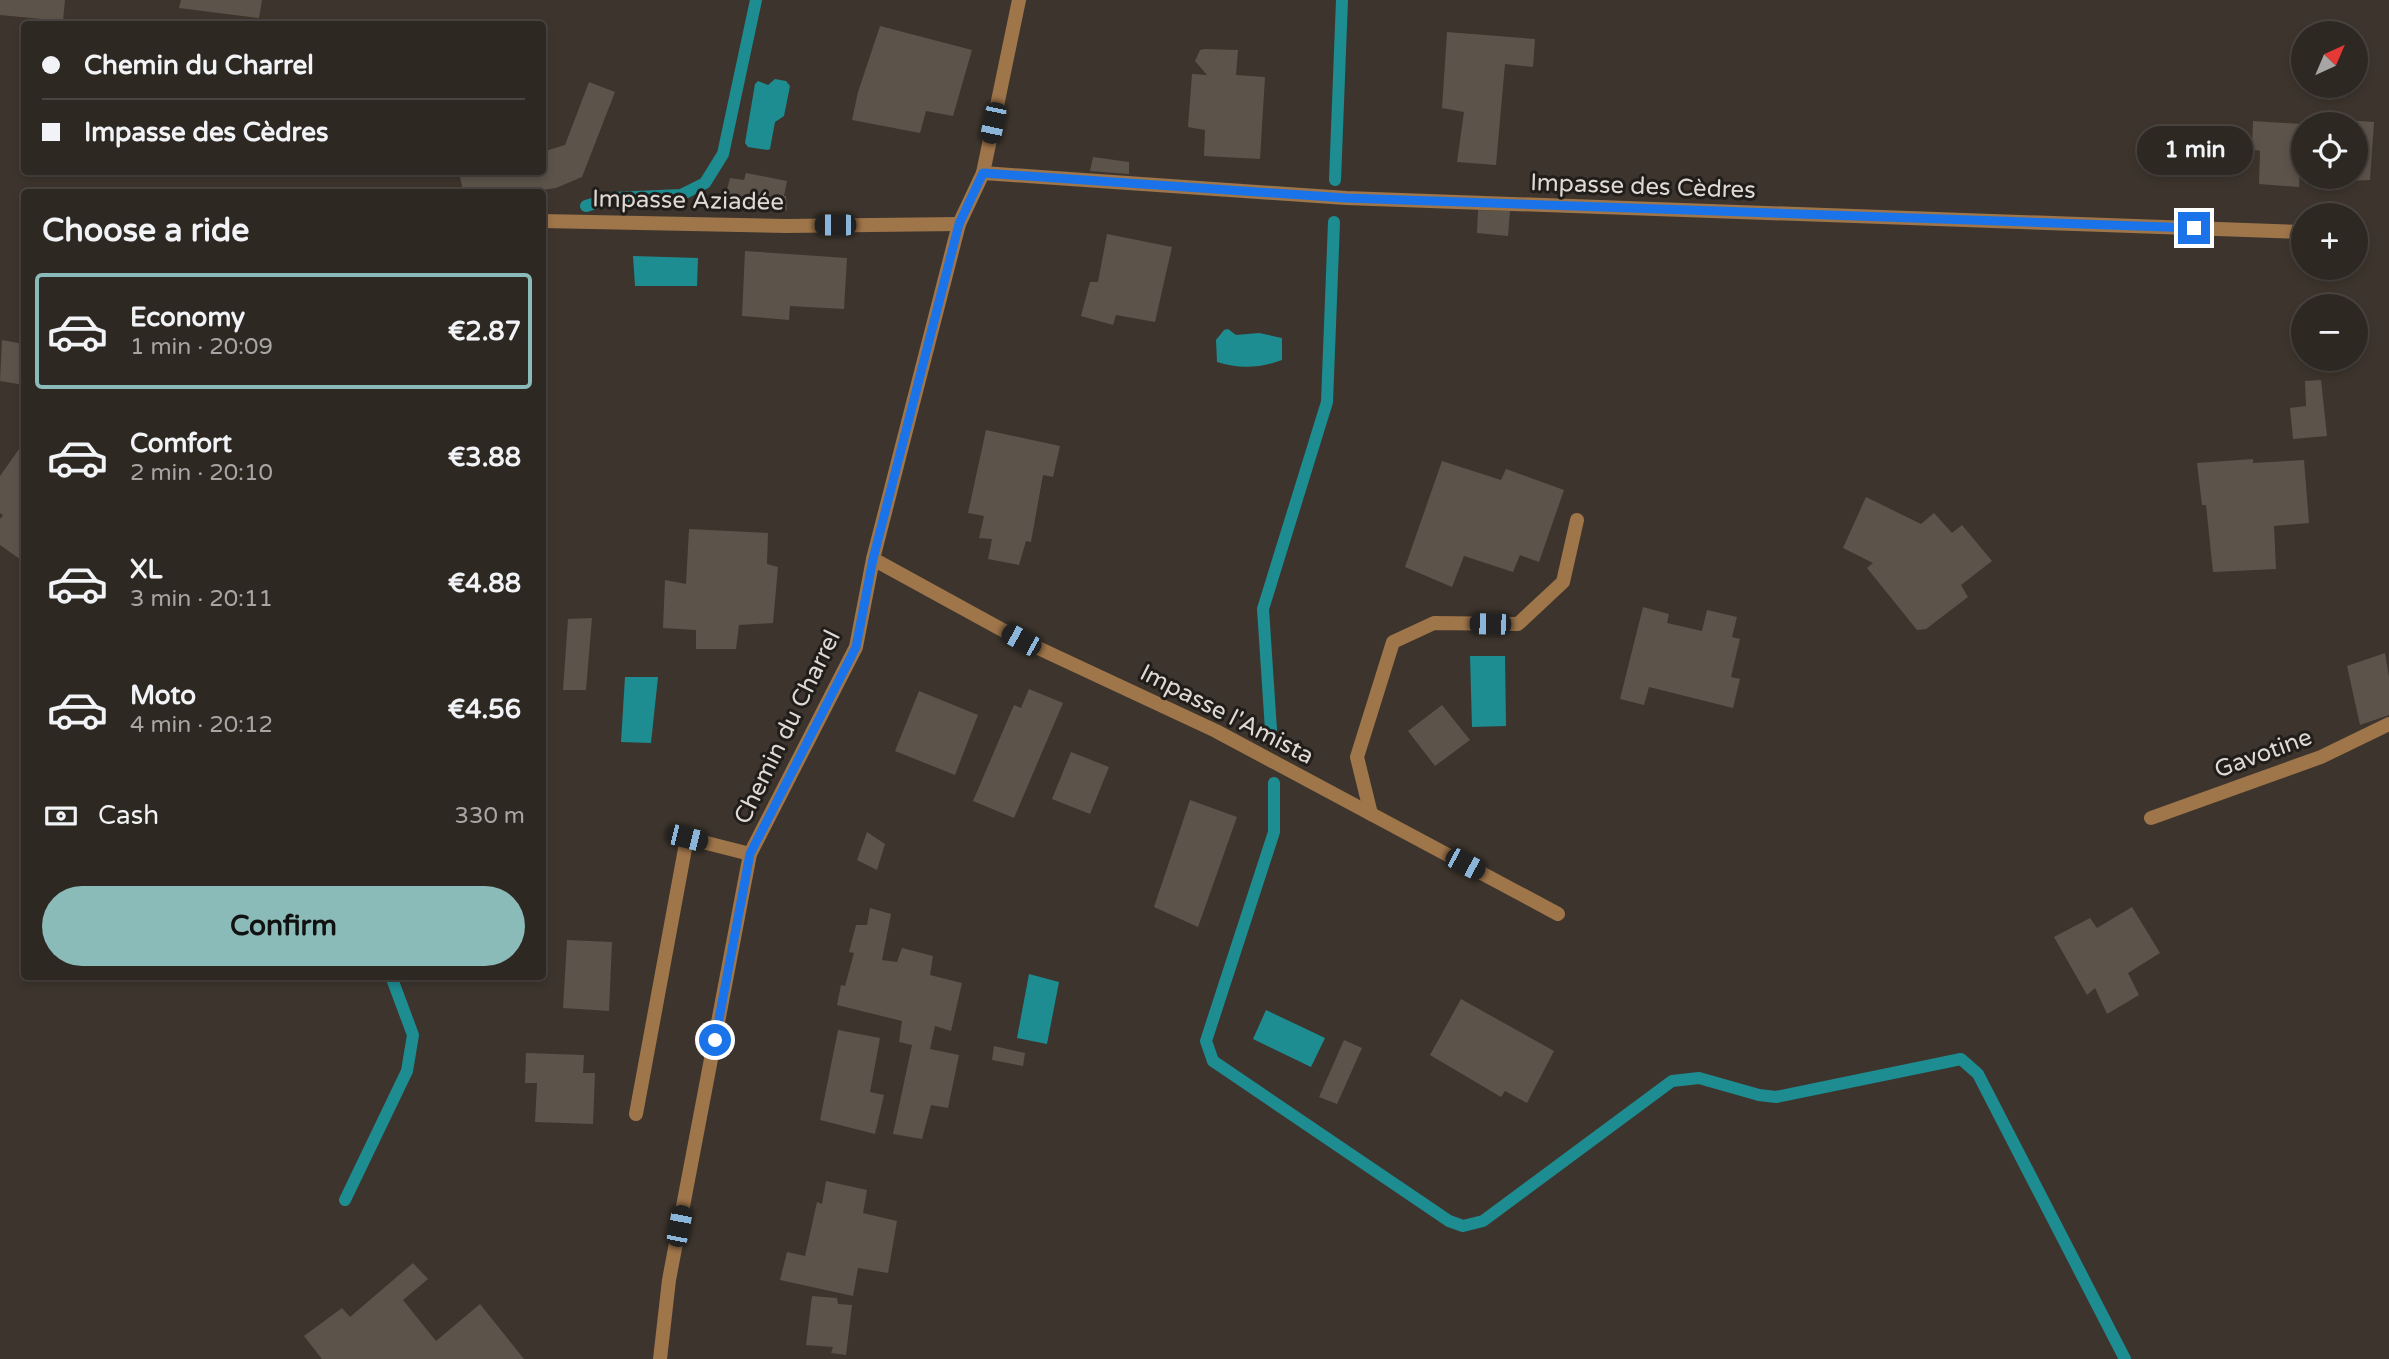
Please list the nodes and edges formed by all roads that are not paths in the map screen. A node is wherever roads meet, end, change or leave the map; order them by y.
1 (1019, 0) edge
2 (983, 173) junction
3 (546, 220) edge
4 (959, 224) junction
5 (2291, 232) edge
6 (1577, 520) dead end
7 (873, 559) junction
8 (2389, 724) edge
9 (1371, 814) junction
10 (2151, 818) dead end
11 (750, 854) junction
12 (1558, 914) dead end
13 (636, 1114) dead end
14 (660, 1359) edge

1 - 2 street, Chemin du Charrel
2 - 4 street, Chemin du Charrel
2 - 5 street, Impasse des Cèdres
3 - 4 street, Impasse Aziadée
4 - 7 street, Chemin du Charrel
6 - 9 street
7 - 9 street, Impasse l'Amista
7 - 11 street, Chemin du Charrel
8 - 10 street, Gavotine
9 - 12 street, Impasse l'Amista
11 - 13 street
11 - 14 street, Chemin du Charrel

